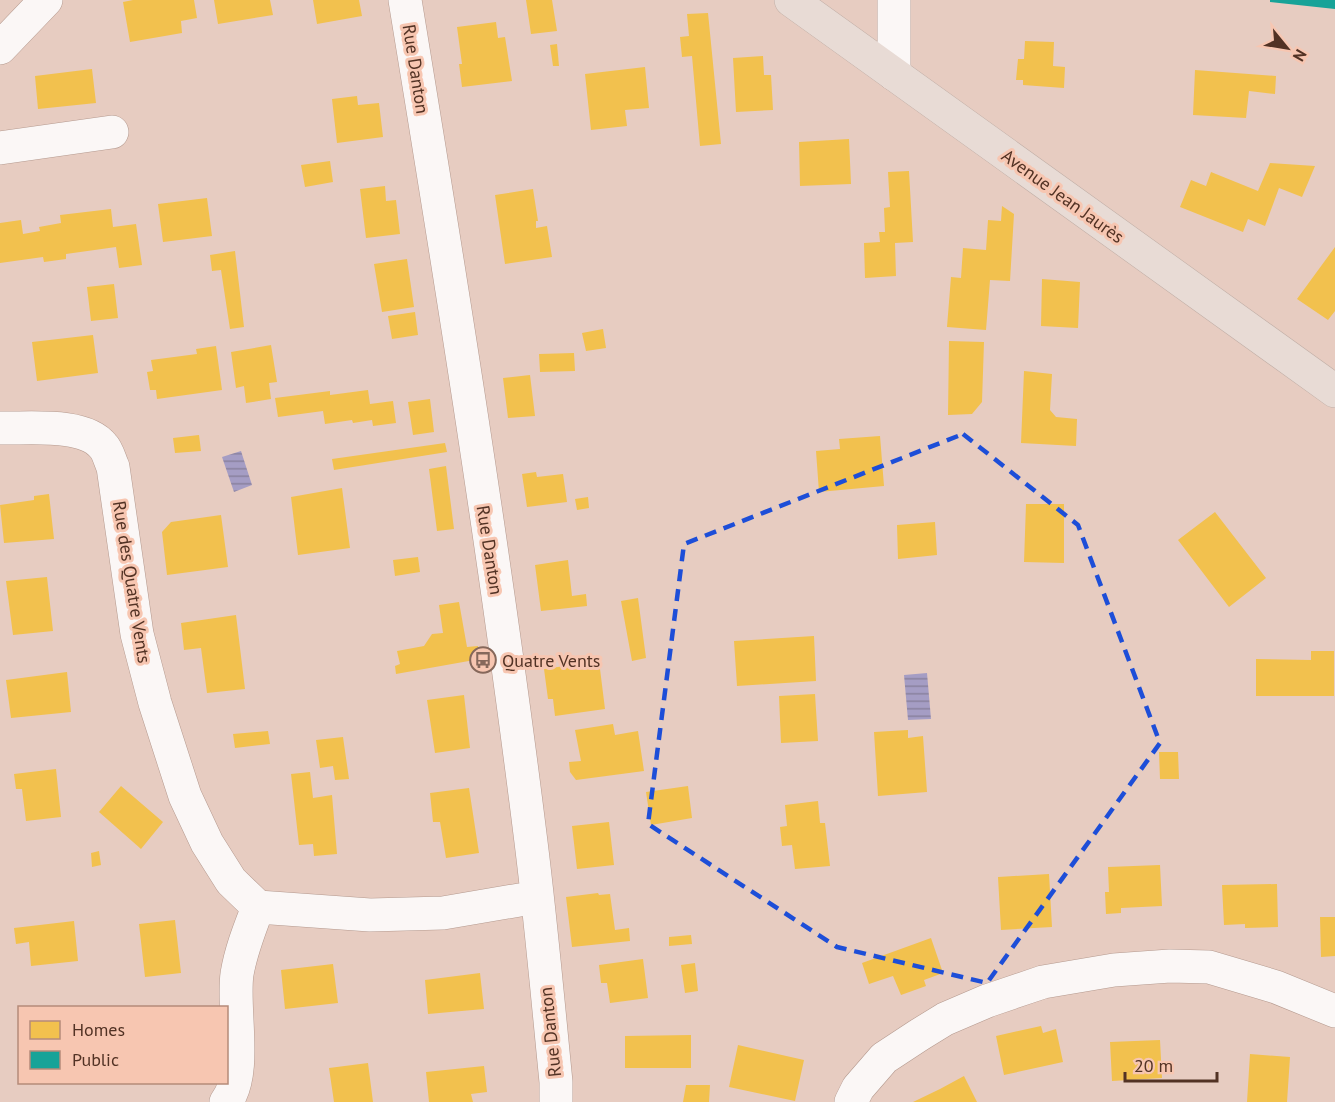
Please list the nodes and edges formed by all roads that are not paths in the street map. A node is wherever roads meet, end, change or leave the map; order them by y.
1 (46, 0) edge
2 (405, 0) edge
3 (791, 0) edge
4 (894, 0) edge
5 (0, 48) edge
6 (894, 74) junction
7 (112, 132) dead end
8 (0, 148) edge
9 (1335, 391) edge
10 (0, 428) edge
11 (537, 897) junction
12 (258, 907) junction
13 (1335, 1011) edge
14 (226, 1102) edge
15 (556, 1102) edge
16 (851, 1102) edge

1 - 5 street
2 - 11 street, Rue Danton
3 - 6 main road, Avenue Jean Jaurès
4 - 6 street
6 - 9 main road, Avenue Jean Jaurès
7 - 8 street
10 - 12 street, Rue des Quatre Vents
11 - 12 street
11 - 15 street, Rue Danton
12 - 14 street
13 - 16 street

